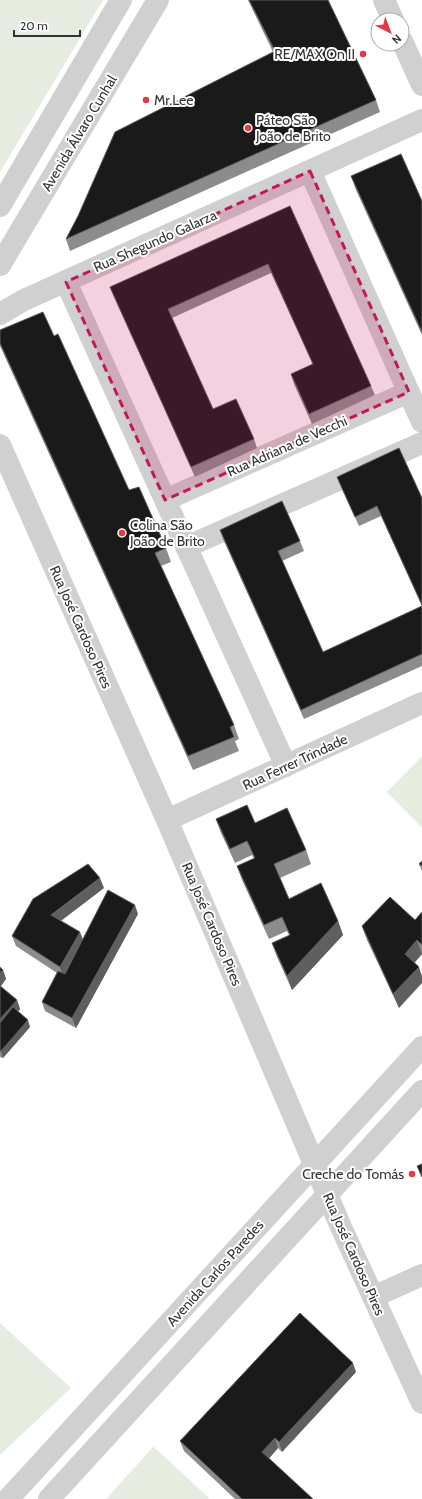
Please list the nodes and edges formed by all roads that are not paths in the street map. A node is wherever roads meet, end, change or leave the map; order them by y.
1 (121, 0) edge
2 (158, 0) edge
3 (384, 0) edge
4 (389, 12) edge
5 (407, 52) edge
6 (422, 85) edge
7 (422, 120) edge
8 (310, 171) junction
9 (0, 206) edge
10 (0, 266) edge
11 (66, 282) junction
12 (0, 293) edge
13 (24, 300) junction
14 (0, 314) edge
15 (409, 392) junction
16 (422, 422) edge
17 (422, 443) edge
18 (0, 445) edge
19 (165, 500) junction
20 (186, 547) junction
21 (422, 704) edge
22 (286, 766) junction
23 (167, 820) junction
24 (422, 1047) edge
25 (422, 1091) edge
26 (315, 1164) junction
27 (328, 1194) junction
28 (422, 1275) edge
29 (373, 1297) junction
30 (422, 1402) edge
31 (8, 1499) edge
32 (49, 1499) edge

1 - 9 street
2 - 10 street, Avenida Álvaro Cunhal
3 - 4 street
5 - 6 street
7 - 8 street, Rua Shegundo Galarza
8 - 11 street, Rua Shegundo Galarza
8 - 15 street
11 - 13 street, Rua Shegundo Galarza
11 - 19 street
12 - 13 street
13 - 14 street, Rua Shegundo Galarza
15 - 16 street
15 - 19 street, Rua Adriana de Vecchi
17 - 20 street
18 - 23 street, Rua José Cardoso Pires
19 - 20 street
20 - 22 street
21 - 22 street, Rua Ferrer Trindade
22 - 23 street, Rua Ferrer Trindade
23 - 26 street, Rua José Cardoso Pires
24 - 26 street, Avenida Carlos Paredes
25 - 27 street, Avenida Carlos Paredes
26 - 27 street, Rua José Cardoso Pires
26 - 31 street, Avenida Carlos Paredes
27 - 29 street, Rua José Cardoso Pires
27 - 32 street, Avenida Carlos Paredes
28 - 29 street
29 - 30 street, Rua José Cardoso Pires

